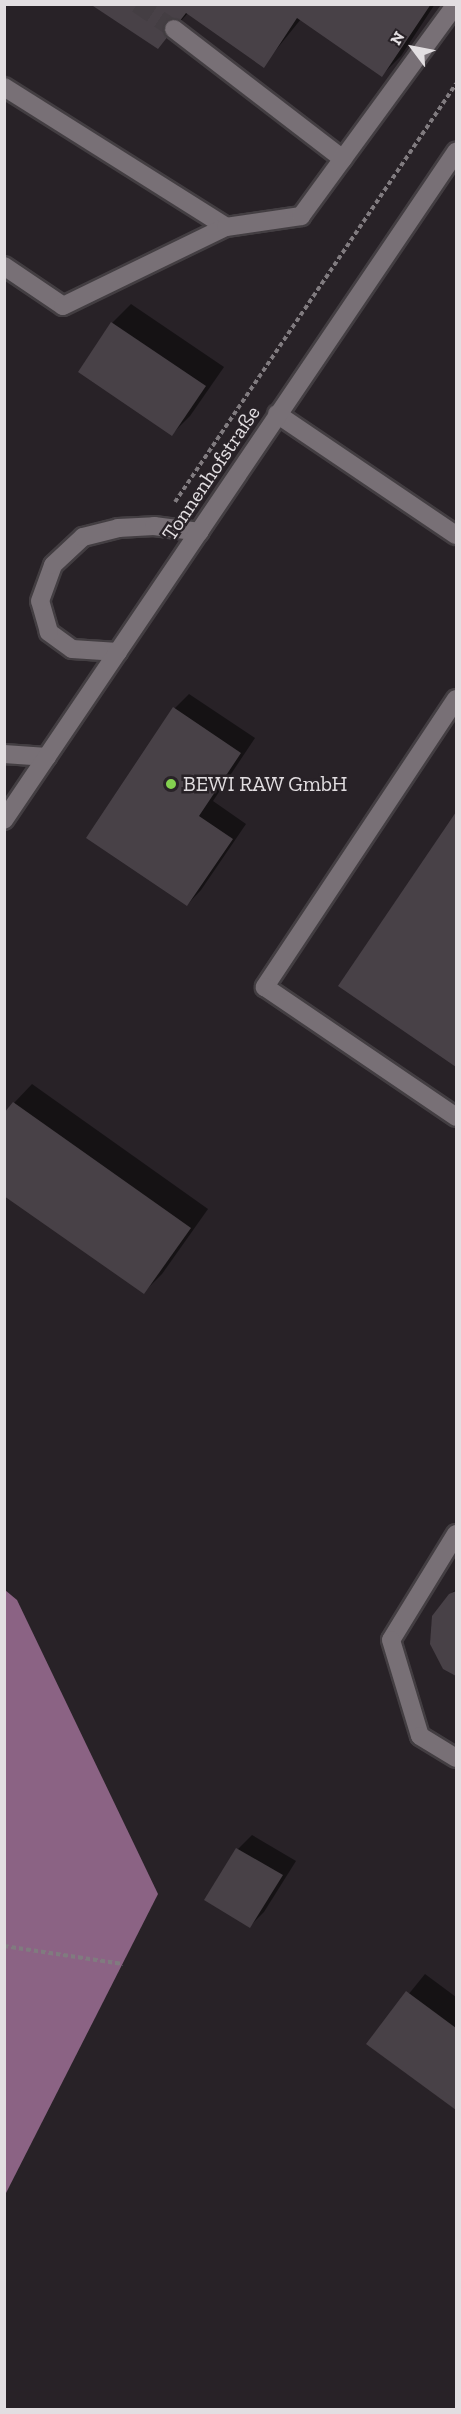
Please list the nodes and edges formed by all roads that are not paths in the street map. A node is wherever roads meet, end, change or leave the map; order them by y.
1 (456, 4) edge
2 (174, 29) tunnel mouth
3 (4, 87) edge
4 (456, 152) edge
5 (343, 159) junction
6 (226, 227) junction
7 (4, 266) edge
8 (277, 414) junction
9 (200, 532) junction
10 (456, 535) edge
11 (118, 652) junction
12 (456, 699) edge
13 (4, 754) edge
14 (47, 757) junction
15 (4, 820) edge
16 (456, 1117) edge
17 (456, 1534) edge
18 (456, 1758) edge

1 - 5 street
2 - 5 street
3 - 6 street
4 - 8 street, Tonnenhofstraße
5 - 6 street
6 - 7 street
8 - 9 street, Tonnenhofstraße
8 - 10 street
9 - 11 street, Tonnenhofstraße
9 - 11 street
11 - 14 street, Tonnenhofstraße
12 - 16 street
13 - 14 street
14 - 15 street, Tonnenhofstraße
17 - 18 street

